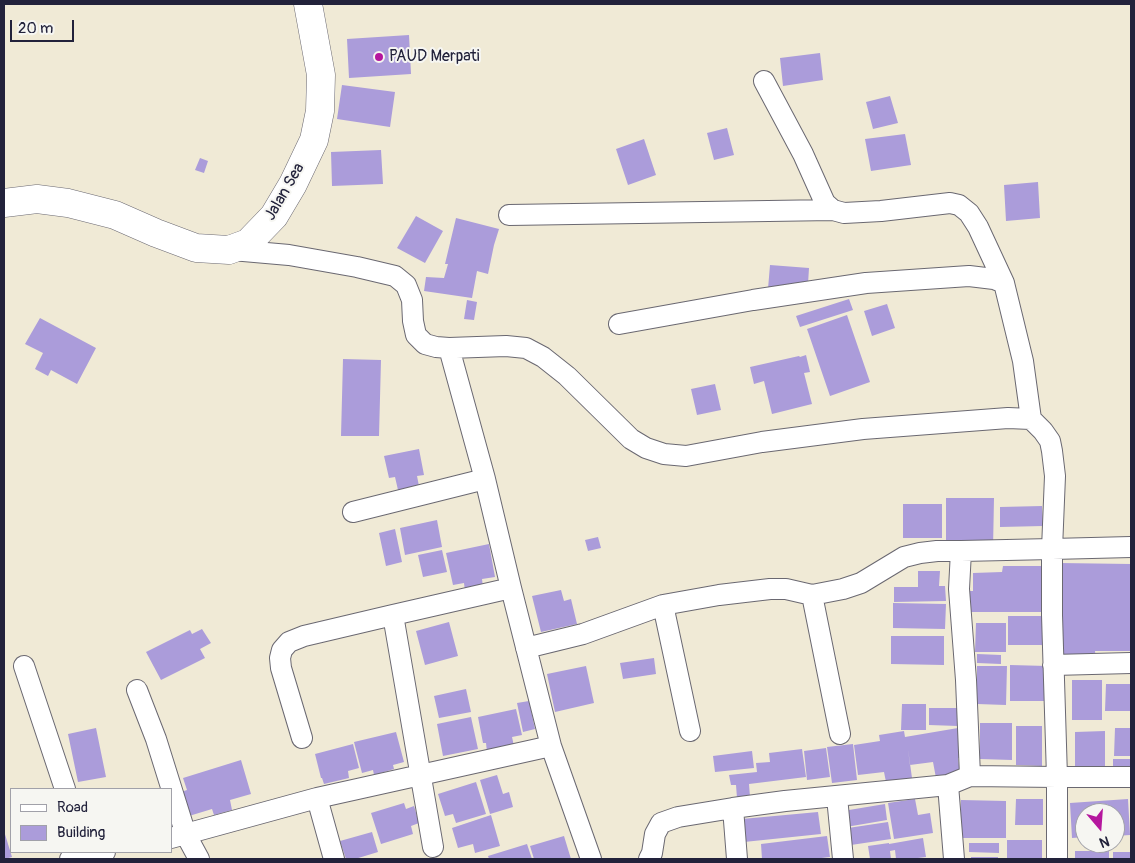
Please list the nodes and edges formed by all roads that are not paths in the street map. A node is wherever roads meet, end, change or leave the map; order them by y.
1 (308, 4) edge
2 (764, 81) dead end
3 (4, 203) edge
4 (833, 210) junction
5 (509, 215) dead end
6 (229, 250) junction
7 (1004, 283) junction
8 (619, 324) dead end
9 (449, 348) junction
10 (1031, 419) junction
11 (485, 479) junction
12 (353, 512) dead end
13 (1131, 547) edge
14 (1052, 549) junction
15 (961, 551) junction
16 (511, 588) junction
17 (812, 595) junction
18 (664, 605) junction
19 (393, 615) junction
20 (526, 648) junction
21 (1131, 663) edge
22 (24, 666) dead end
23 (1053, 666) junction
24 (137, 690) dead end
25 (690, 730) dead end
26 (840, 734) dead end
27 (302, 738) dead end
28 (551, 746) junction
29 (420, 775) junction
30 (970, 776) junction
31 (1058, 777) junction
32 (1131, 777) edge
33 (948, 785) junction
34 (65, 788) edge
35 (167, 788) edge
36 (837, 797) junction
37 (317, 798) junction
38 (734, 808) junction
39 (172, 810) edge
40 (178, 836) edge
41 (433, 847) dead end
42 (98, 853) edge
43 (78, 856) edge
44 (199, 859) edge
45 (334, 859) edge
46 (591, 859) edge
47 (649, 859) edge
48 (737, 859) edge
49 (844, 859) edge
50 (954, 859) edge
51 (1057, 859) edge

1 - 6 main road, Jalan Sea
2 - 4 street
3 - 6 main road, Jalan Sea
4 - 5 street
4 - 7 street
6 - 9 street
7 - 8 street
7 - 10 street
9 - 10 street
9 - 11 street
10 - 14 street
11 - 12 street
11 - 16 street
13 - 14 street
14 - 15 street
14 - 23 street
15 - 17 street
15 - 30 street
16 - 19 street
16 - 20 street
17 - 18 street
17 - 26 street
18 - 20 street
18 - 25 street
19 - 27 street
19 - 29 street
20 - 28 street
21 - 23 street
22 - 34 street
23 - 31 street
24 - 35 street
28 - 29 street
28 - 46 street
29 - 37 street
29 - 41 street
30 - 31 street
30 - 33 street
31 - 32 street
31 - 51 street
33 - 36 street
33 - 50 street
36 - 38 street
36 - 49 street
37 - 40 street
37 - 45 street
38 - 47 street
38 - 48 street
39 - 40 street
40 - 44 street
42 - 43 street

